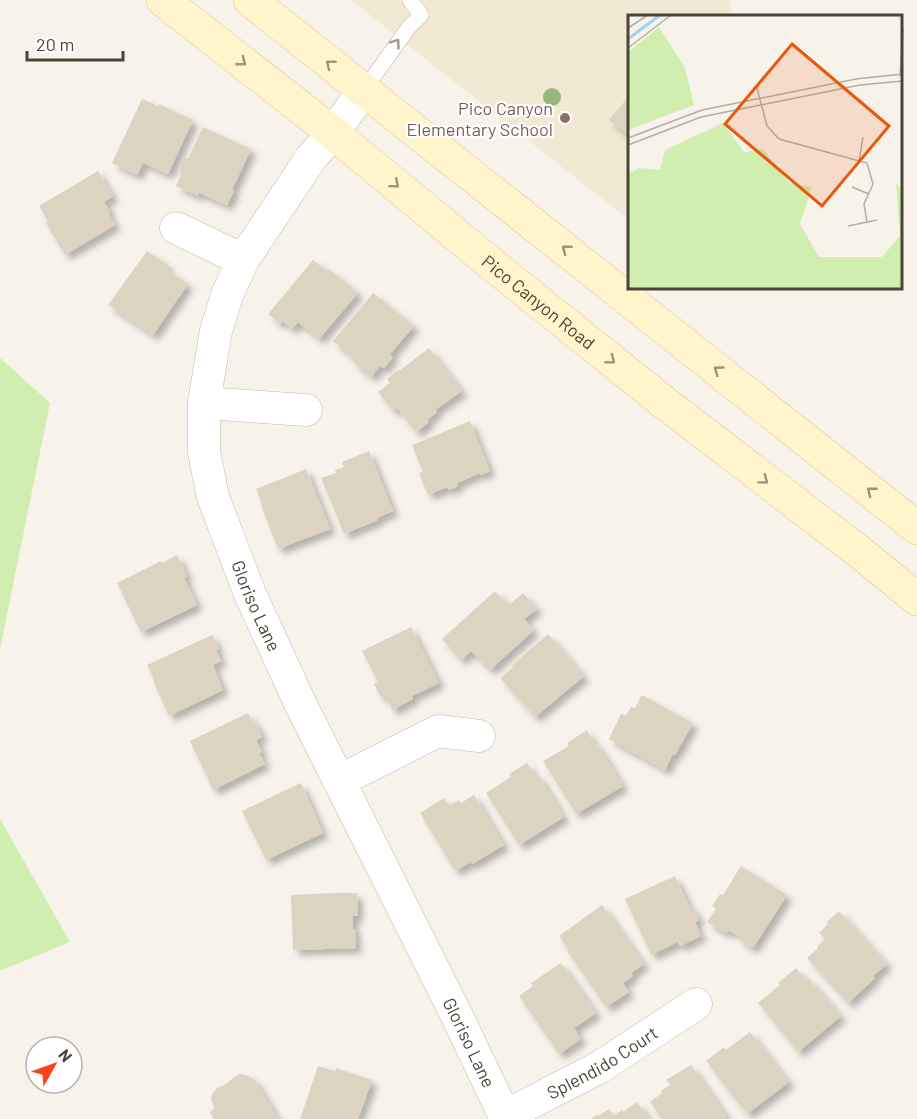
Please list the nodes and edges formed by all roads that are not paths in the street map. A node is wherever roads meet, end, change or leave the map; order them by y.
1 (163, 0) edge
2 (250, 0) edge
3 (410, 0) edge
4 (364, 90) junction
5 (333, 133) junction
6 (176, 228) dead end
7 (243, 260) junction
8 (204, 403) junction
9 (306, 410) dead end
10 (917, 528) edge
11 (917, 599) edge
12 (479, 736) dead end
13 (339, 781) junction
14 (696, 1004) dead end
15 (506, 1117) edge

1 -> 5 main road, Pico Canyon Road
4 -> 2 main road
4 -> 3 lane
4 - 5 street, Gloriso Lane
10 -> 4 main road
5 - 7 street, Gloriso Lane
5 -> 11 main road, Pico Canyon Road
6 - 7 street
7 - 8 street, Gloriso Lane
8 - 9 street
8 - 13 street, Gloriso Lane
12 - 13 street
13 - 15 street, Gloriso Lane
14 - 15 street, Splendido Court

